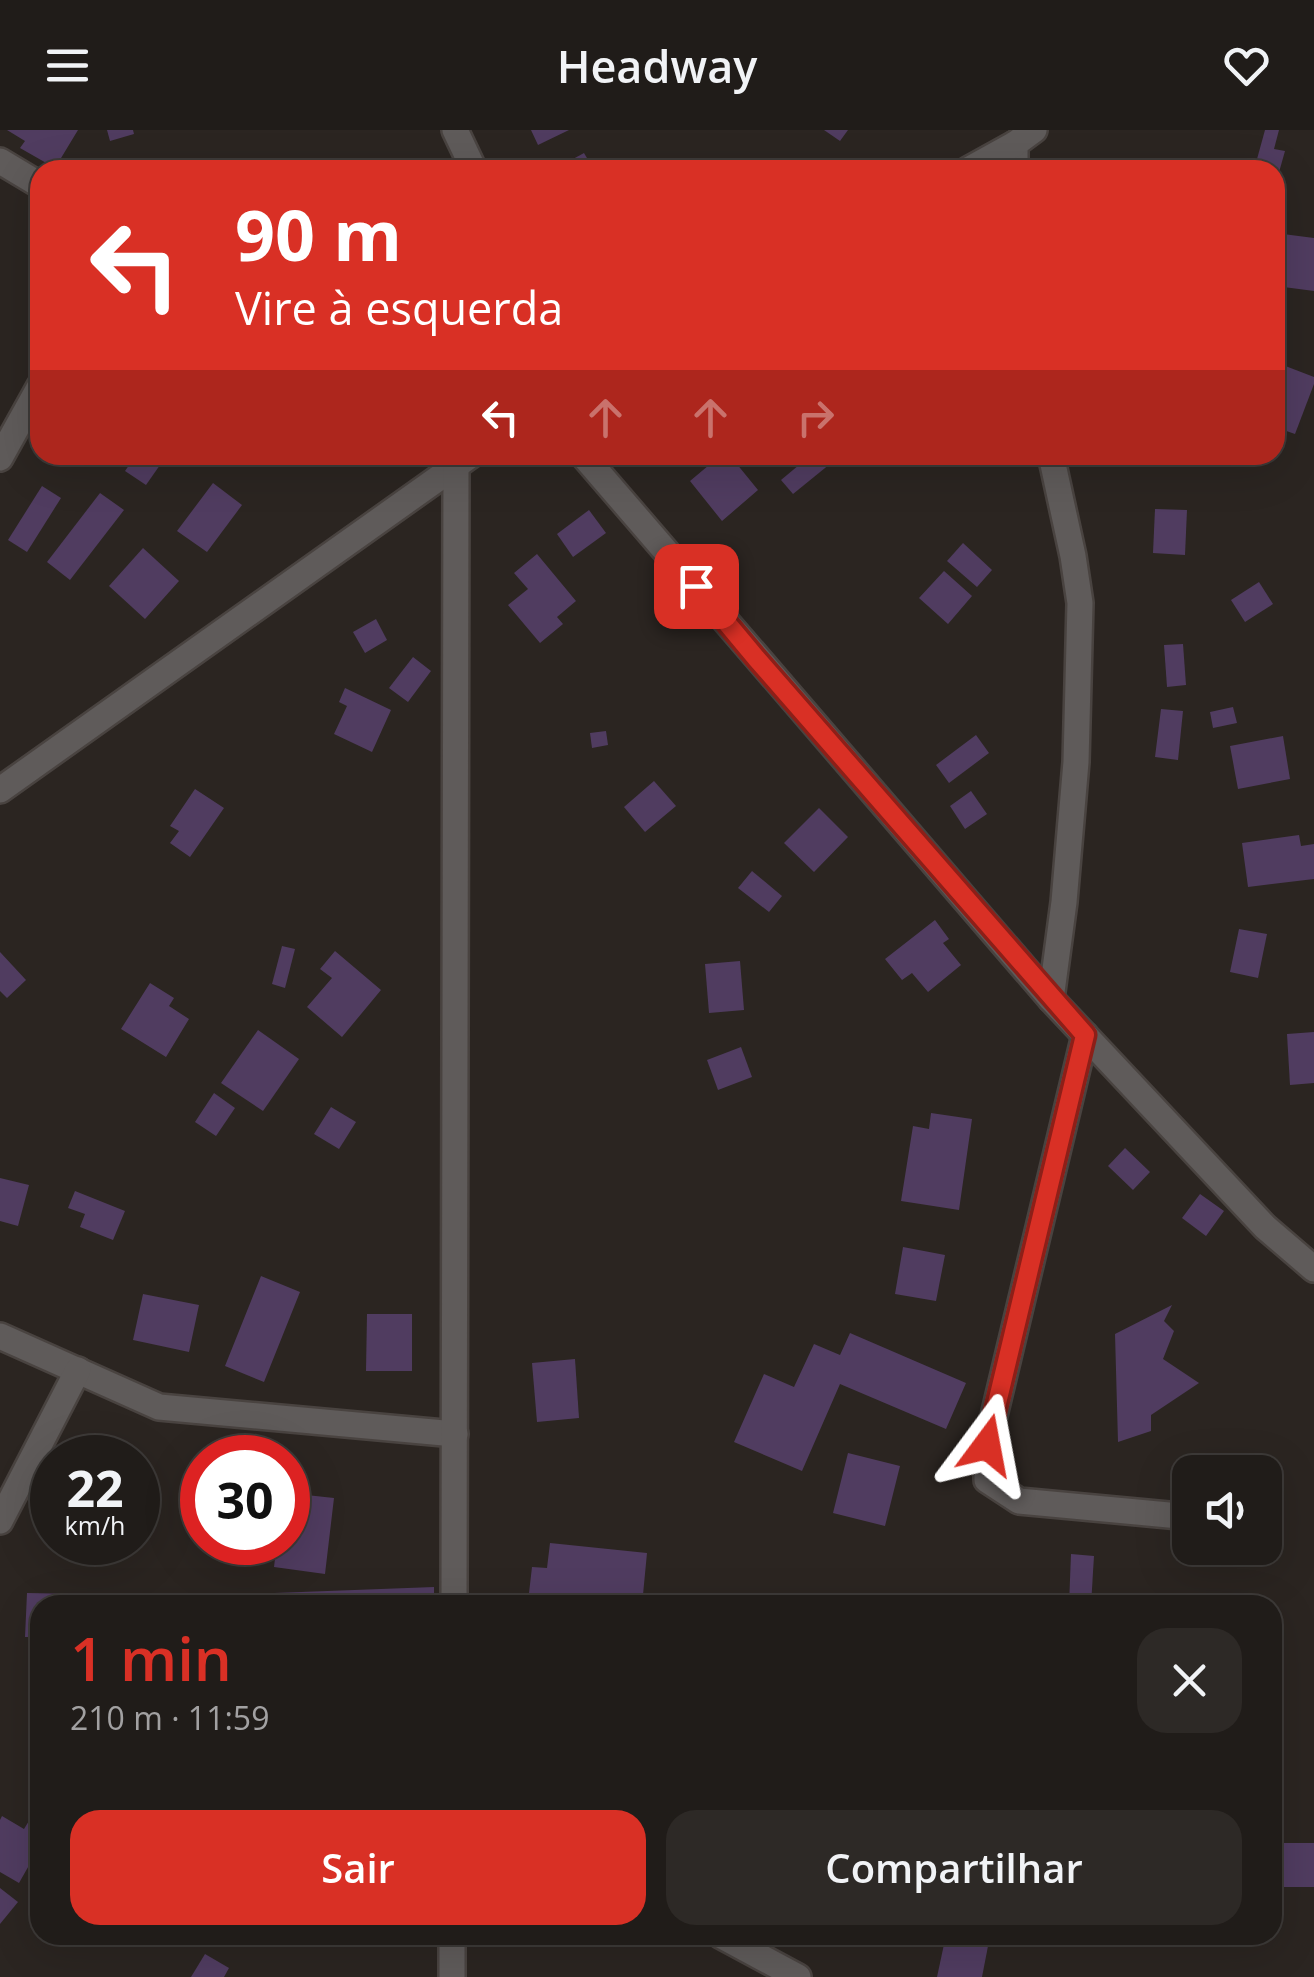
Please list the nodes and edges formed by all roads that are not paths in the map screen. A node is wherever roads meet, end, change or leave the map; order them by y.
1 (455, 130) edge
2 (1021, 148) edge
3 (469, 160) edge
4 (992, 160) edge
5 (0, 161) edge
6 (30, 179) edge
7 (30, 404) edge
8 (0, 458) edge
9 (457, 465) edge
10 (464, 465) edge
11 (592, 465) edge
12 (1053, 465) edge
13 (0, 790) edge
14 (1051, 998) junction
15 (1085, 1035) junction
16 (1314, 1268) edge
17 (0, 1336) edge
18 (78, 1370) junction
19 (456, 1434) junction
20 (1172, 1514) edge
21 (0, 1521) edge
22 (454, 1595) edge
23 (452, 1945) edge
24 (739, 1945) edge
25 (452, 1977) edge
26 (798, 1977) edge

1 - 3 street
2 - 4 street
5 - 6 street
7 - 8 street
9 - 13 street
10 - 19 street
11 - 14 street
12 - 14 street
14 - 15 street
15 - 16 street
15 - 20 street
17 - 18 street
18 - 19 street
18 - 21 street
19 - 22 street
23 - 25 street
24 - 26 street

